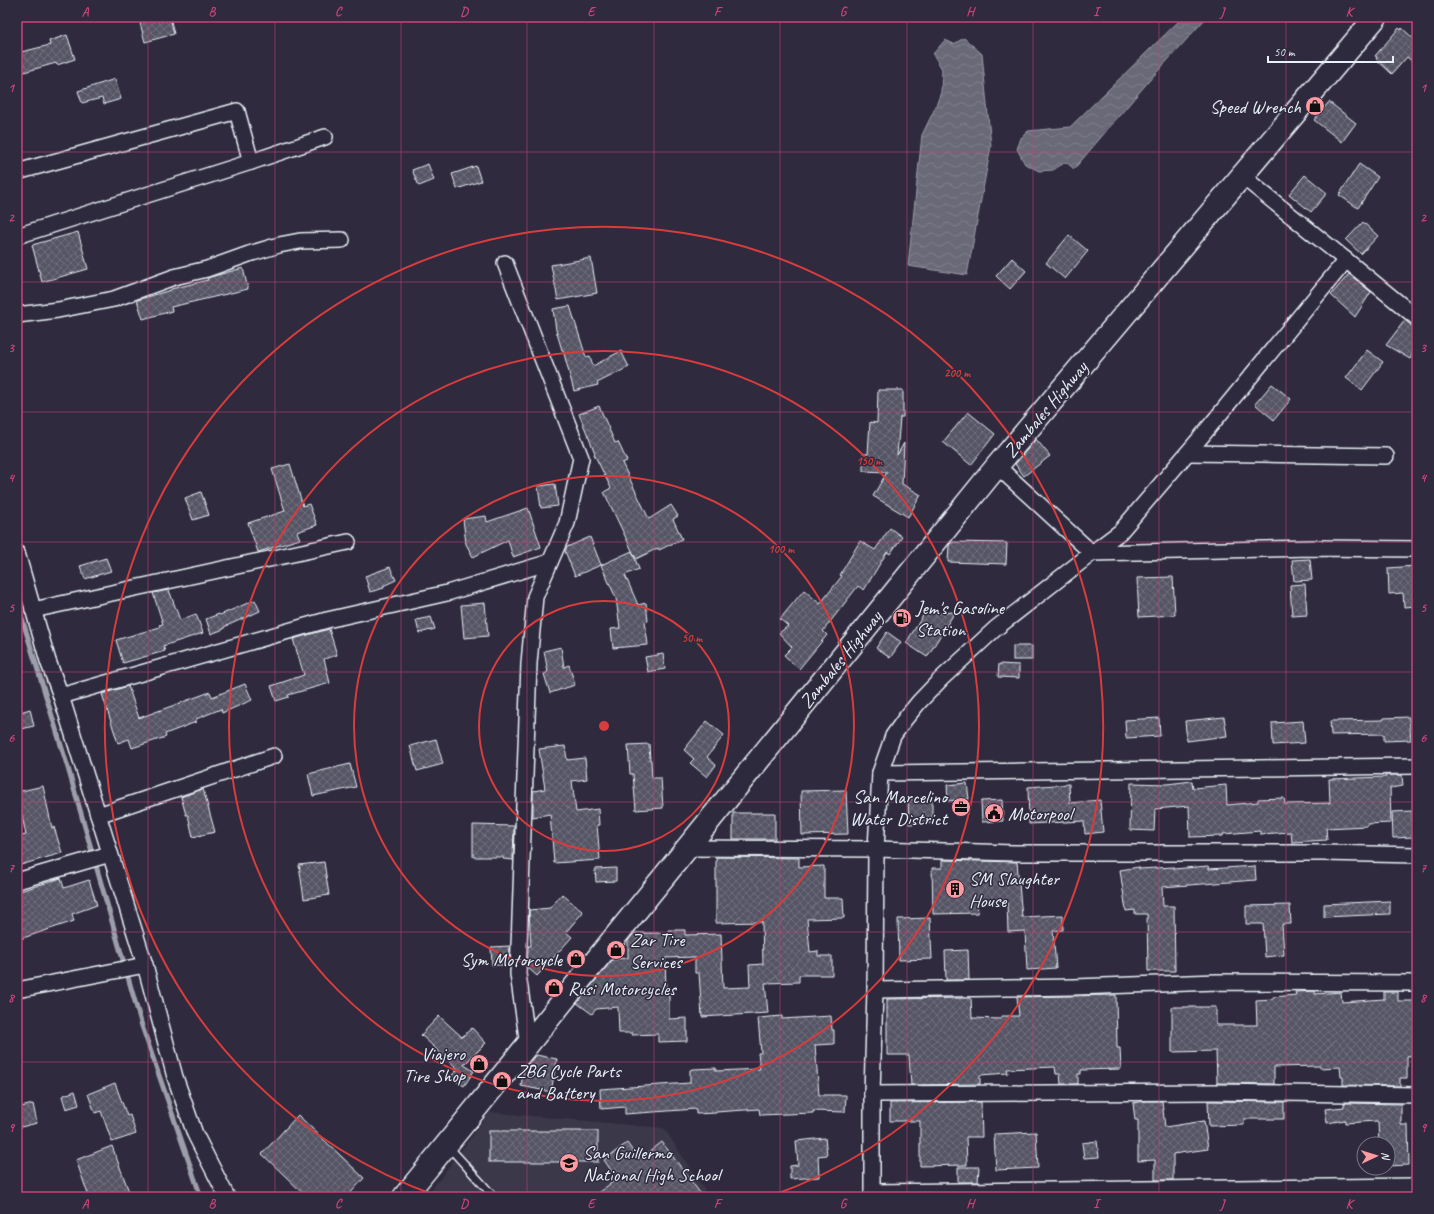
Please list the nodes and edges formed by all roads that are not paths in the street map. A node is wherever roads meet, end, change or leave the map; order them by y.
1 (1376, 17) edge
2 (325, 137) dead end
3 (251, 162) junction
4 (17, 172) edge
5 (1242, 176) junction
6 (17, 236) edge
7 (342, 240) dead end
8 (1346, 260) junction
9 (505, 263) dead end
10 (17, 315) edge
11 (1417, 318) edge
12 (1188, 453) junction
13 (1386, 456) dead end
14 (997, 466) junction
15 (348, 542) dead end
16 (1417, 549) edge
17 (1092, 553) junction
18 (17, 554) edge
19 (550, 562) junction
20 (34, 610) junction
21 (61, 696) junction
22 (274, 756) dead end
23 (1417, 766) edge
24 (880, 773) junction
25 (98, 815) junction
26 (687, 848) junction
27 (876, 849) junction
28 (1417, 854) edge
29 (105, 856) junction
30 (17, 881) edge
31 (141, 966) junction
32 (1417, 983) edge
33 (17, 990) edge
34 (875, 990) junction
35 (528, 1045) junction
36 (872, 1094) junction
37 (1417, 1095) edge
38 (446, 1145) junction
39 (1417, 1186) edge
40 (872, 1194) edge
41 (227, 1197) edge
42 (404, 1197) edge
43 (494, 1197) edge

1 - 5 main road, Zambales Highway
2 - 3 street
3 - 4 street
3 - 6 street
5 - 8 street
5 - 14 main road, Zambales Highway
7 - 10 street
8 - 11 street
8 - 12 street
9 - 19 street
12 - 13 street
12 - 17 street
14 - 17 street
14 - 26 main road, Zambales Highway
15 - 20 street
16 - 17 street
17 - 24 street
18 - 20 street
19 - 21 street
19 - 35 street
20 - 21 street
21 - 25 street
22 - 25 street
23 - 24 street
24 - 27 street
25 - 29 street
26 - 27 street
26 - 35 main road, Zambales Highway
27 - 28 street
27 - 34 street
29 - 30 street
29 - 31 street
31 - 33 street
31 - 41 street
32 - 34 street
34 - 36 street
35 - 38 main road, Zambales Highway
36 - 37 street
36 - 40 street
38 - 42 main road, Zambales Highway
38 - 43 lane
39 - 40 street

